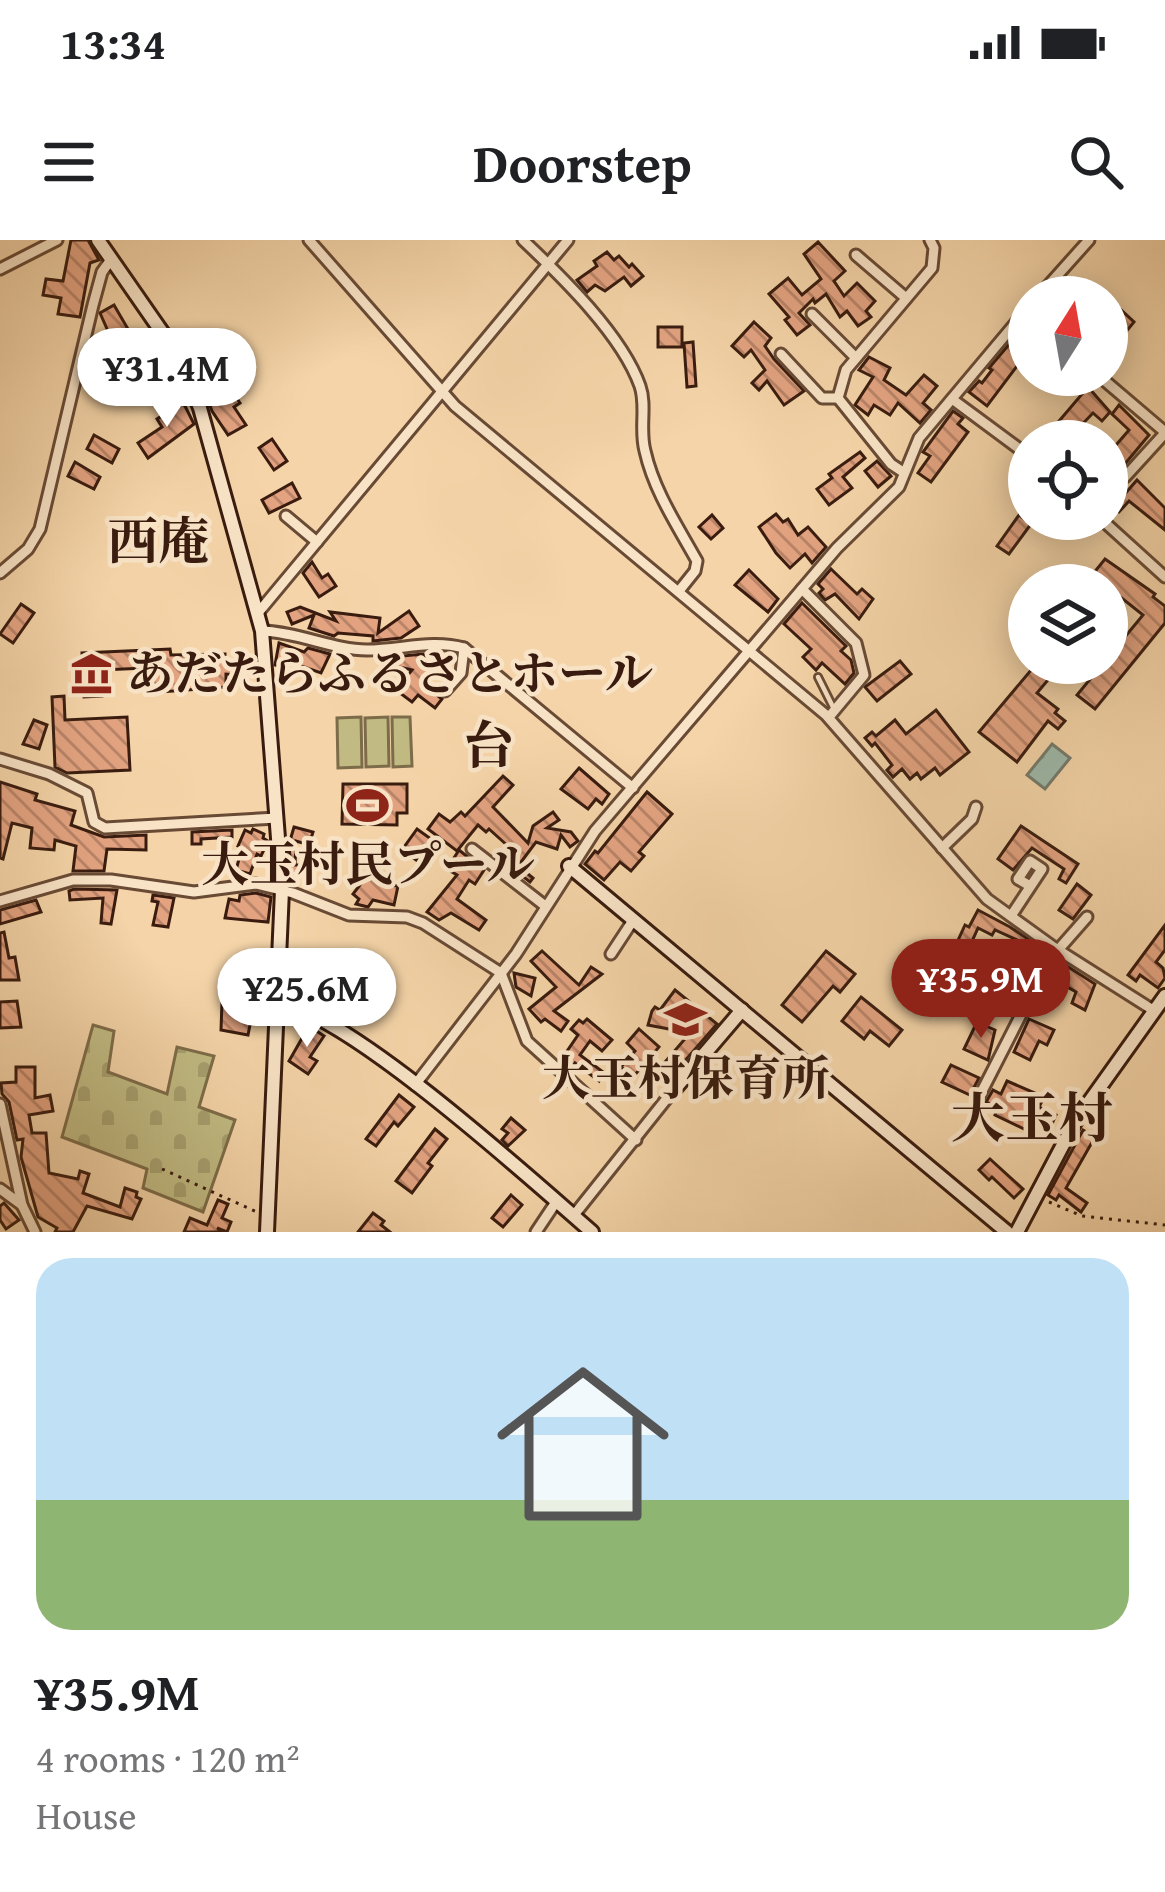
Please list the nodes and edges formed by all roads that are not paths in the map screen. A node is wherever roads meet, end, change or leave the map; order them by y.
1 (57, 240) edge
2 (98, 240) edge
3 (310, 240) edge
4 (523, 240) edge
5 (568, 240) edge
6 (930, 240) edge
7 (1089, 240) edge
8 (856, 255) dead end
9 (110, 261) junction
10 (549, 265) junction
11 (0, 269) edge
12 (1057, 276) edge
13 (906, 298) junction
14 (812, 314) dead end
15 (1008, 334) edge
16 (781, 354) dead end
17 (856, 358) junction
18 (440, 393) junction
19 (1123, 396) edge
20 (838, 398) junction
21 (952, 399) junction
22 (1165, 432) edge
23 (1008, 440) edge
24 (903, 472) junction
25 (1128, 474) edge
26 (286, 516) dead end
27 (1124, 540) edge
28 (317, 542) junction
29 (0, 573) edge
30 (1165, 577) edge
31 (802, 589) junction
32 (679, 591) junction
33 (256, 614) junction
34 (262, 631) junction
35 (464, 648) junction
36 (749, 649) junction
37 (818, 677) dead end
38 (445, 691) dead end
39 (832, 714) junction
40 (0, 759) edge
41 (633, 788) junction
42 (976, 807) dead end
43 (277, 818) junction
44 (943, 848) junction
45 (472, 850) dead end
46 (569, 866) junction
47 (1030, 886) dead end
48 (282, 890) junction
49 (0, 901) edge
50 (544, 905) junction
51 (1011, 916) junction
52 (1087, 916) dead end
53 (634, 919) junction
54 (1056, 949) junction
55 (611, 953) dead end
56 (500, 973) junction
57 (1165, 996) edge
58 (278, 1003) junction
59 (742, 1010) junction
60 (1153, 1010) junction
61 (415, 1085) junction
62 (672, 1092) joint
63 (979, 1097) dead end
64 (0, 1104) edge
65 (636, 1140) junction
66 (0, 1189) edge
67 (556, 1202) junction
68 (22, 1205) junction
69 (583, 1226) edge
70 (34, 1232) edge
71 (267, 1232) edge
72 (536, 1232) edge
73 (1007, 1232) edge
74 (1017, 1232) edge

1 - 11 street
2 - 9 street
3 - 18 street
4 - 10 street
5 - 10 street
6 - 13 street
7 - 12 street
8 - 13 street
9 - 29 street
9 - 33 street
10 - 18 street
10 - 32 street
13 - 17 street
14 - 17 street
15 - 21 street
16 - 20 street
17 - 20 street
18 - 28 street
18 - 32 street
19 - 22 street
20 - 24 street
21 - 23 street
21 - 24 street
22 - 25 street
24 - 31 street
26 - 28 street
27 - 30 street
28 - 33 street
31 - 36 street
31 - 39 street
32 - 36 street
33 - 34 street
34 - 35 street
34 - 43 street
35 - 38 street
35 - 41 street
36 - 39 street
36 - 41 street
37 - 39 lane
39 - 44 street
40 - 43 street
41 - 46 street
42 - 44 street
43 - 48 street
44 - 51 street
45 - 50 street
46 - 50 street
46 - 53 street
47 - 51 street
48 - 49 street
48 - 56 street
48 - 58 street
50 - 56 street
51 - 54 street
52 - 54 street
53 - 55 street
53 - 59 street
54 - 60 street
54 - 63 street
56 - 61 street
56 - 65 street
57 - 60 street
58 - 61 street
58 - 71 street
59 - 62 street
59 - 73 street
60 - 74 street
61 - 67 street
62 - 65 street
64 - 68 street
65 - 69 street
66 - 68 street
67 - 69 street
67 - 72 street
68 - 70 street

